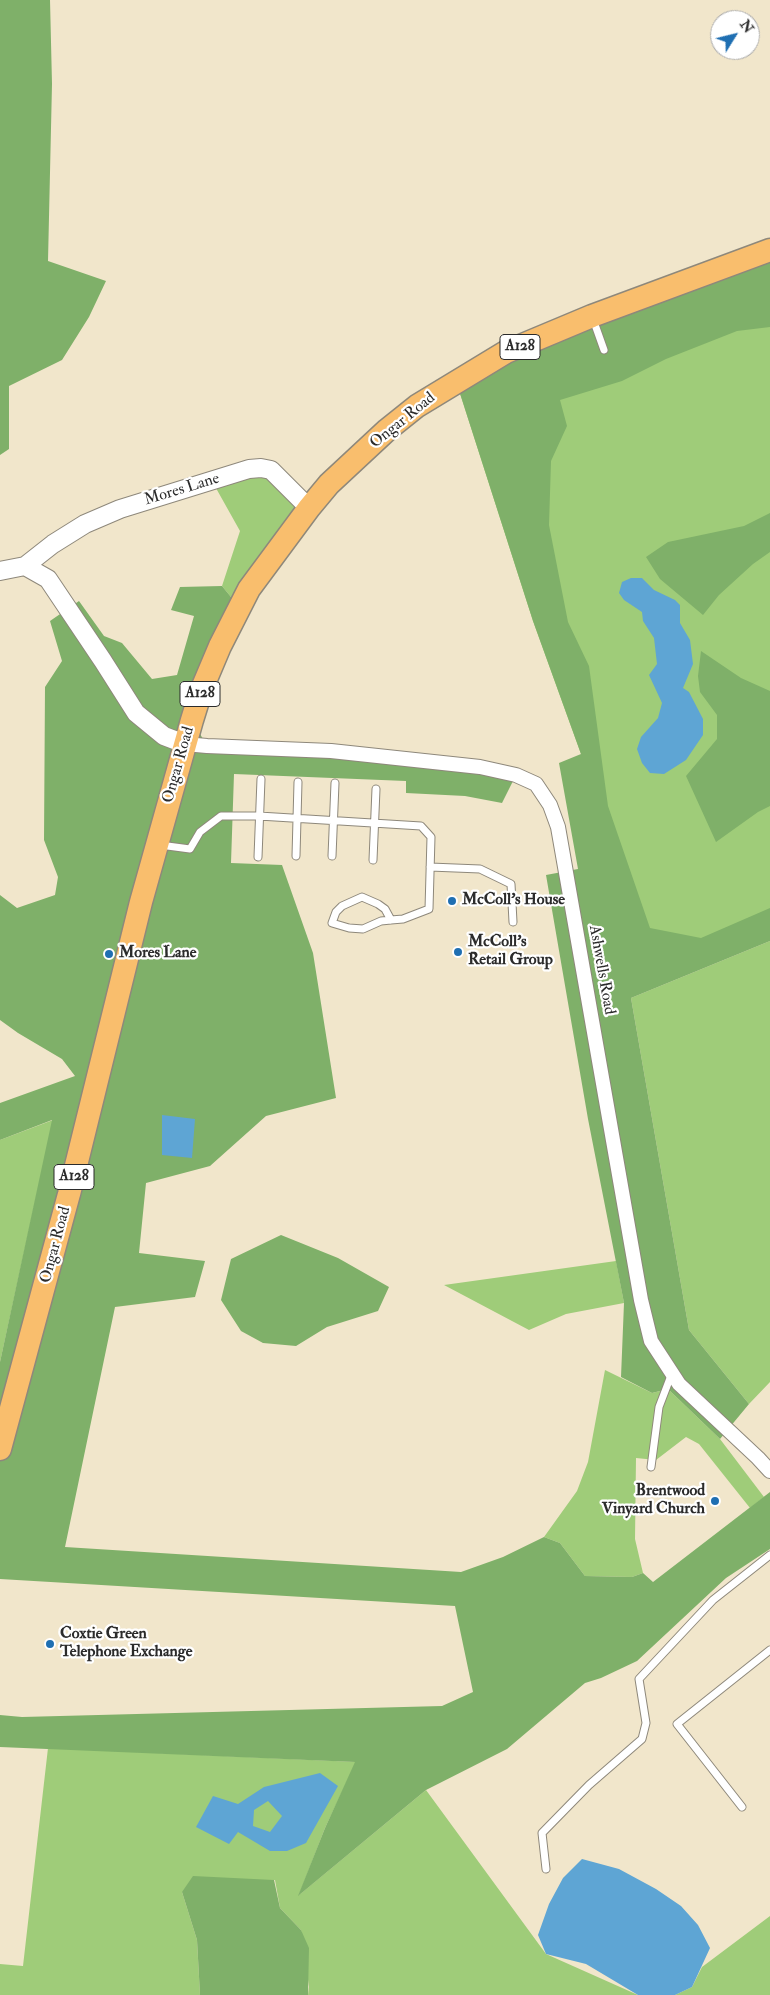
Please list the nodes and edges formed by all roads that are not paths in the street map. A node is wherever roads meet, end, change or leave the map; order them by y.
1 (770, 250) edge
2 (594, 323) junction
3 (604, 350) dead end
4 (309, 508) junction
5 (49, 547) junction
6 (26, 566) junction
7 (0, 570) edge
8 (48, 579) junction
9 (185, 744) junction
10 (261, 779) dead end
11 (298, 782) dead end
12 (335, 783) dead end
13 (376, 789) dead end
14 (259, 816) junction
15 (297, 819) junction
16 (334, 822) junction
17 (374, 825) junction
18 (157, 844) junction
19 (296, 856) dead end
20 (332, 856) dead end
21 (258, 857) dead end
22 (373, 860) dead end
23 (430, 867) junction
24 (390, 920) junction
25 (513, 922) dead end
26 (672, 1372) junction
27 (0, 1449) edge
28 (651, 1467) dead end
29 (770, 1470) edge
30 (770, 1555) edge
31 (770, 1650) edge
32 (742, 1807) dead end
33 (546, 1869) dead end

1 - 2 main road, Ongar Road / A128
2 - 3 lane
2 - 4 main road, Ongar Road / A128
4 - 5 street, Mores Lane
4 - 9 main road, Ongar Road / A128
5 - 6 street, Mores Lane
5 - 8 street
6 - 7 street
6 - 8 street
8 - 9 street
9 - 18 main road, Ongar Road / A128
9 - 26 street, Ashwells Road
10 - 14 lane
11 - 15 lane
12 - 16 lane
13 - 17 lane
14 - 15 lane
14 - 18 lane
14 - 21 lane
15 - 16 lane
15 - 19 lane
16 - 17 lane
16 - 20 lane
17 - 22 lane
17 - 23 lane
18 - 27 main road, Ongar Road / A128
23 - 24 lane
23 - 25 lane
24 - 24 lane
26 - 28 lane
26 - 29 street, Ashwells Road
30 - 33 lane
31 - 32 lane

